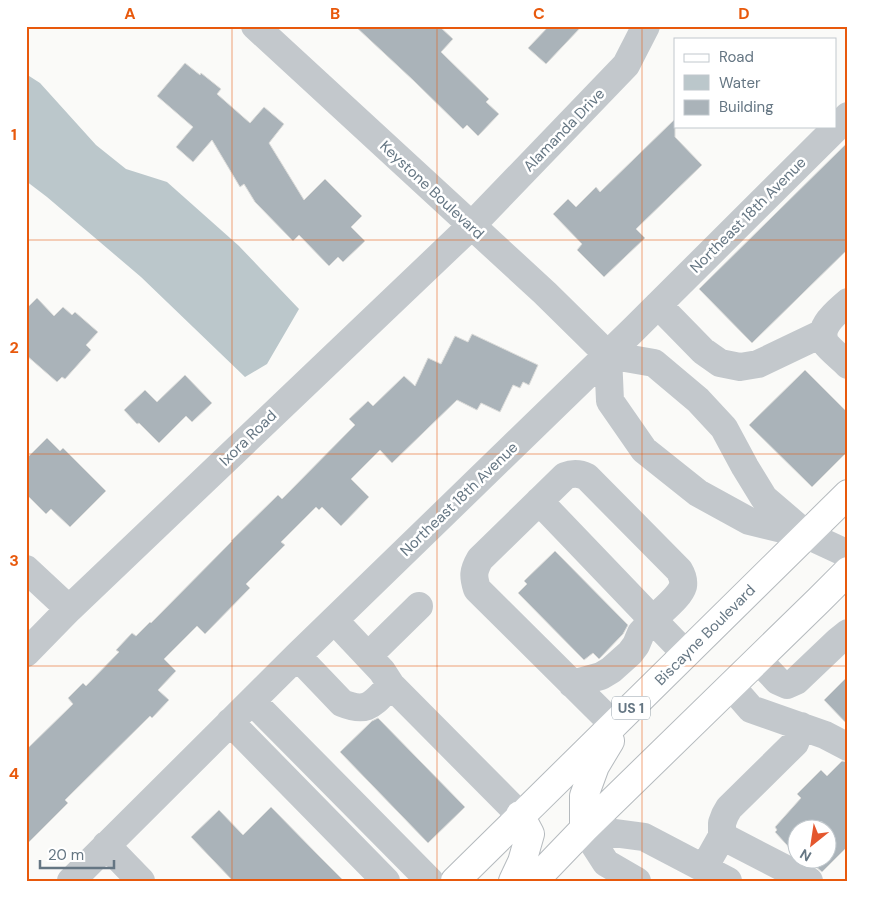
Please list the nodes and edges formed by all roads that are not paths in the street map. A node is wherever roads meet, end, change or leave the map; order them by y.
1 (255, 26) edge
2 (646, 26) edge
3 (848, 116) edge
4 (836, 128) edge
5 (836, 128) edge
6 (471, 226) junction
7 (848, 302) edge
8 (658, 305) junction
9 (823, 333) junction
10 (608, 354) junction
11 (848, 365) edge
12 (848, 494) edge
13 (539, 501) junction
14 (807, 535) junction
15 (848, 554) edge
16 (26, 569) edge
17 (848, 571) edge
18 (419, 606) dead end
19 (69, 609) junction
20 (334, 620) junction
21 (653, 620) junction
22 (848, 633) edge
23 (26, 653) edge
24 (686, 654) junction
25 (298, 656) junction
26 (368, 656) junction
27 (758, 660) junction
28 (572, 684) junction
29 (391, 685) junction
30 (731, 686) junction
31 (252, 700) junction
32 (621, 718) junction
33 (230, 722) junction
34 (801, 726) junction
35 (848, 747) edge
36 (520, 816) junction
37 (584, 829) junction
38 (722, 836) junction
39 (106, 845) junction
40 (716, 874) edge
41 (70, 881) edge
42 (142, 881) edge
43 (386, 881) edge
44 (430, 881) edge
45 (455, 881) edge
46 (512, 881) edge
47 (534, 881) edge
48 (637, 881) edge
49 (809, 881) edge

1 - 6 street, Keystone Boulevard
2 - 6 street, Alamanda Drive
3 - 4 street, Northeast 18th Avenue
5 - 8 street, Northeast 18th Avenue
6 - 10 street, Keystone Boulevard
6 - 19 street, Ixora Road
7 - 9 street
8 - 9 street
8 - 10 street, Northeast 18th Avenue
9 - 11 street
10 - 14 street
10 - 14 street
10 - 20 street, Northeast 18th Avenue
12 - 14 main road, Biscayne Boulevard / US 1
13 - 21 street
13 - 21 street
13 - 28 street
14 - 15 street
14 - 24 main road, Biscayne Boulevard / US 1
16 - 19 street
17 - 27 main road
18 - 26 street
19 - 23 street, Ixora Road
20 - 25 street, Northeast 18th Avenue
20 - 26 street
21 - 24 street
21 - 28 street
22 - 27 street
24 - 32 main road, Biscayne Boulevard / US 1
25 - 29 street
25 - 31 street, Northeast 18th Avenue
26 - 29 street
27 - 30 main road
28 - 32 street
29 - 36 street
30 - 34 street
30 - 37 main road
31 - 33 street, Northeast 18th Avenue
31 - 44 street
32 - 36 main road, Biscayne Boulevard / US 1
32 - 37 main road
33 - 39 street, Northeast 18th Avenue
33 - 43 street
34 - 35 street
34 - 38 street
36 - 45 main road, Biscayne Boulevard / US 1
36 - 46 main road
37 - 40 street
37 - 47 main road
37 - 48 street
38 - 40 street
38 - 49 street
39 - 41 street, Northeast 18th Avenue
39 - 42 street

